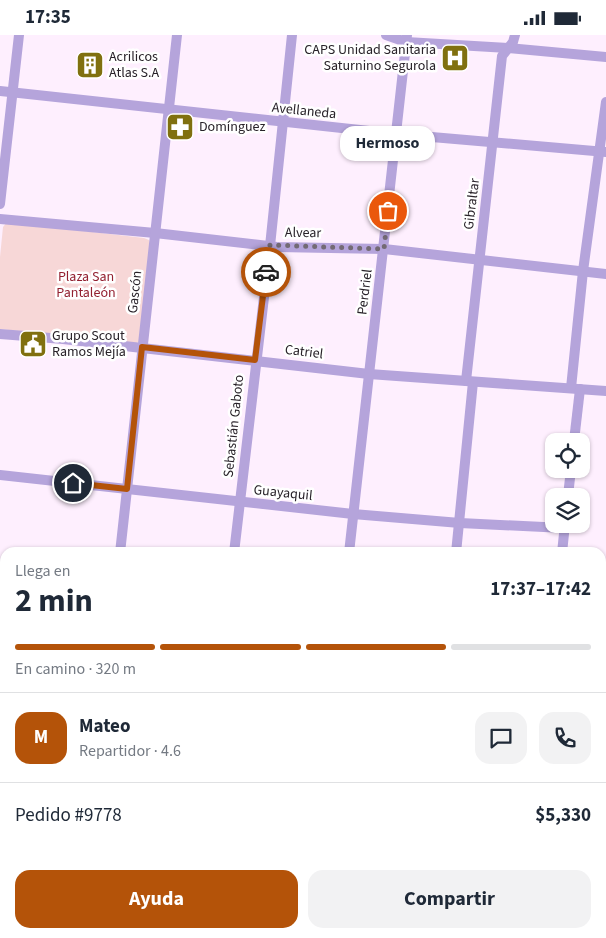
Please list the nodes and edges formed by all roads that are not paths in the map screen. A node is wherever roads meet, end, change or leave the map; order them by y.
1 (19, 35) edge
2 (177, 35) edge
3 (292, 35) edge
4 (386, 35) edge
5 (515, 35) edge
6 (406, 39) edge
7 (508, 48) junction
8 (606, 57) edge
9 (0, 91) edge
10 (13, 92) junction
11 (606, 102) edge
12 (168, 110) junction
13 (282, 122) junction
14 (397, 134) junction
15 (493, 142) junction
16 (603, 152) edge
17 (0, 204) edge
18 (0, 219) edge
19 (155, 233) junction
20 (270, 245) junction
21 (384, 249) junction
22 (478, 261) junction
23 (583, 271) junction
24 (606, 274) edge
25 (0, 334) edge
26 (142, 347) junction
27 (255, 360) junction
28 (369, 374) junction
29 (469, 381) junction
30 (576, 389) junction
31 (606, 391) edge
32 (574, 433) edge
33 (0, 475) edge
34 (127, 489) junction
35 (239, 502) junction
36 (353, 514) junction
37 (460, 523) junction
38 (545, 525) edge
39 (564, 533) edge
40 (121, 547) edge
41 (235, 547) edge
42 (350, 547) edge
43 (457, 547) edge
44 (563, 547) edge

1 - 10 street
2 - 12 street, Gascón
3 - 13 street, Sebastián Gaboto
4 - 6 street
5 - 7 street, Gibraltar
6 - 7 street
6 - 14 street, Perdriel
7 - 8 street
7 - 15 street, Gibraltar
9 - 10 street, Avellaneda
10 - 12 street, Avellaneda
10 - 17 street
11 - 16 street
12 - 13 street, Avellaneda
12 - 19 street, Gascón
13 - 14 street, Avellaneda
13 - 20 street, Sebastián Gaboto
14 - 15 street, Avellaneda
14 - 21 street, Perdriel
15 - 16 street, Avellaneda
15 - 22 street, Gibraltar
16 - 23 street
18 - 19 street, Alvear
19 - 20 street, Alvear
19 - 26 street, Gascón
20 - 21 street, Alvear
20 - 27 street, Sebastián Gaboto
21 - 22 street, Alvear
21 - 28 street, Perdriel
22 - 23 street, Alvear
22 - 29 street, Gibraltar
23 - 24 street, Alvear
23 - 30 street
25 - 26 street, Catriel
26 - 27 street, Catriel
26 - 34 street, Gascón
27 - 28 street, Catriel
27 - 35 street, Sebastián Gaboto
28 - 29 street, Catriel
28 - 36 street, Perdriel
29 - 30 street, Catriel
29 - 37 street, Gibraltar
30 - 31 street, Catriel
30 - 32 street
33 - 34 street, Guayaquil
34 - 35 street, Guayaquil
34 - 40 street, Gascón
35 - 36 street, Guayaquil
35 - 41 street, Sebastián Gaboto
36 - 37 street, Guayaquil
36 - 42 street, Perdriel
37 - 38 street, Guayaquil
37 - 43 street, Gibraltar
39 - 44 street

